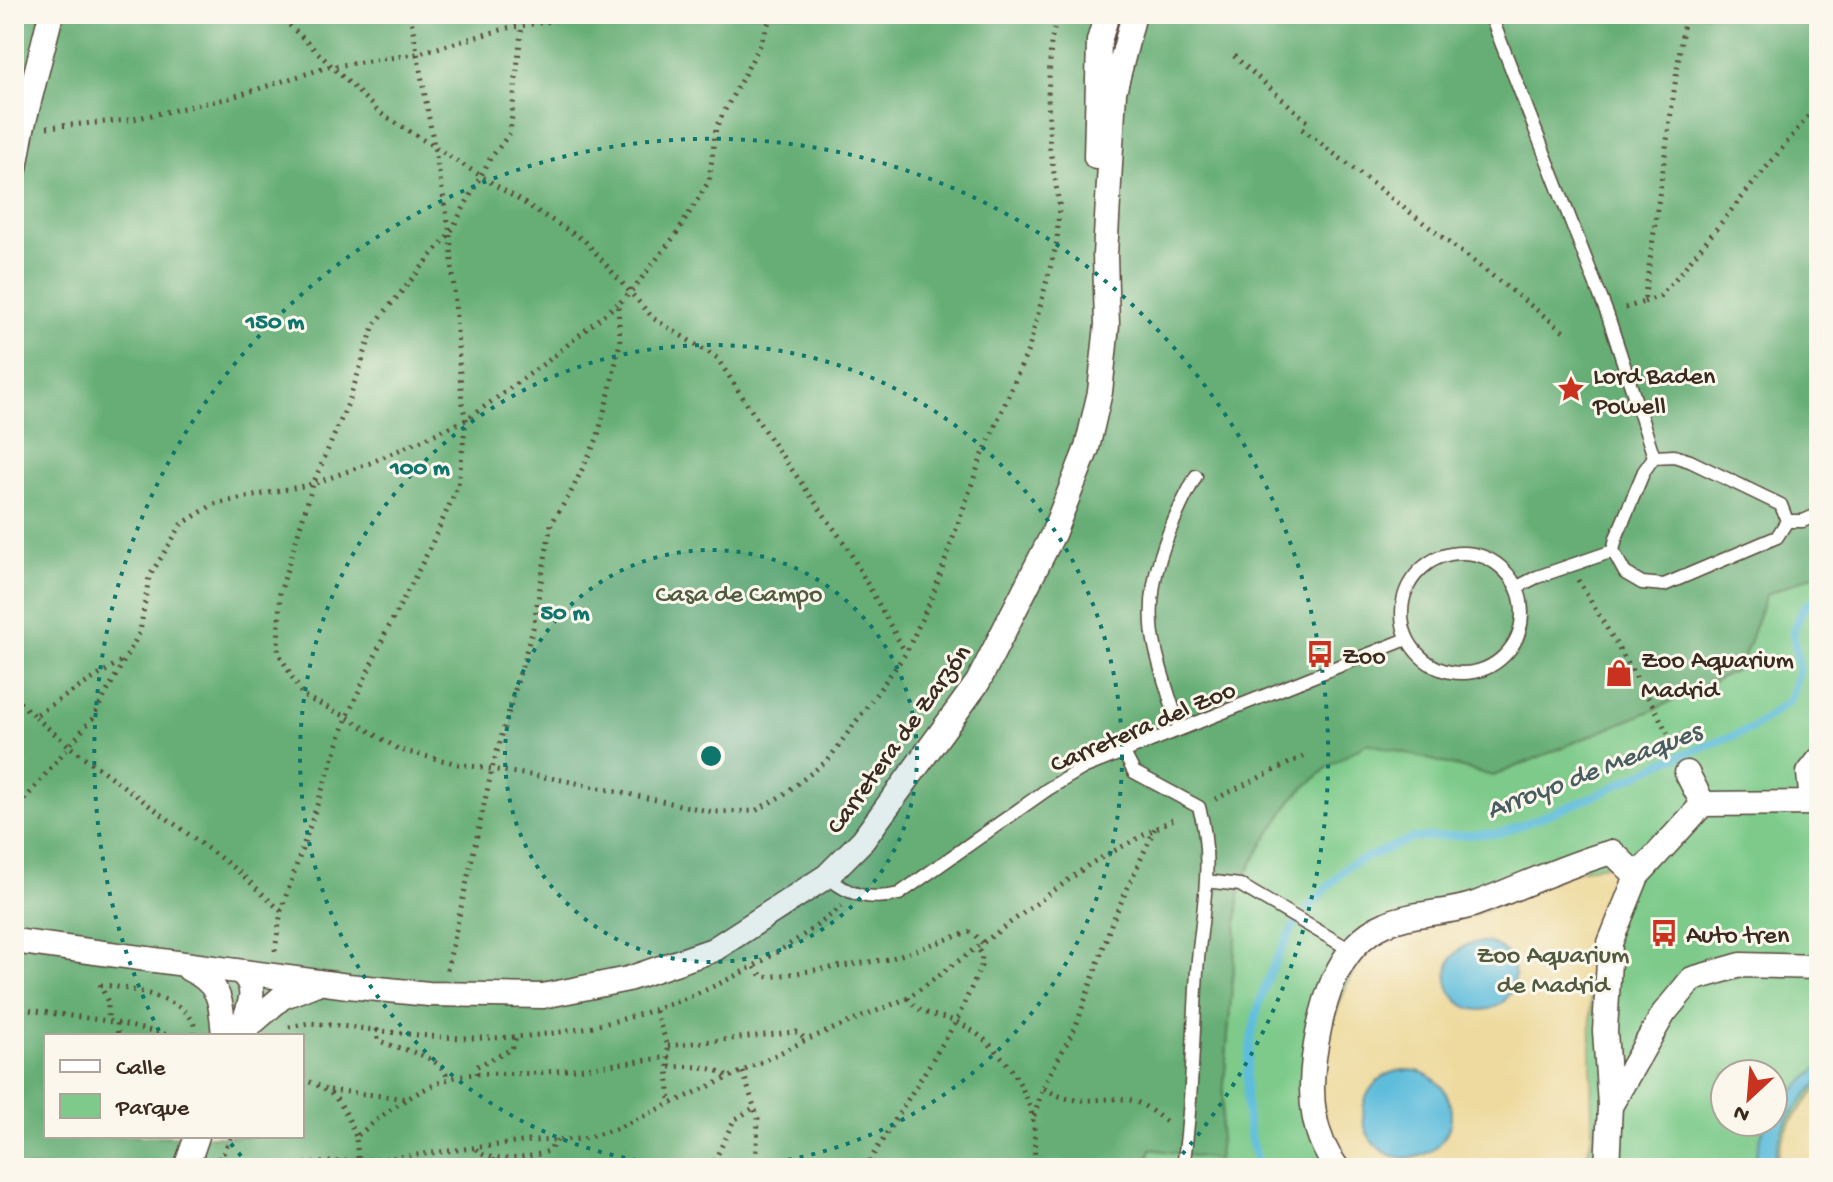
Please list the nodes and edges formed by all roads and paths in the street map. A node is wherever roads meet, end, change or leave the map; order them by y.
1 (51, 14) edge
2 (278, 14) edge
3 (410, 14) edge
4 (523, 14) edge
5 (593, 14) edge
6 (772, 14) edge
7 (1058, 14) edge
8 (1107, 14) edge
9 (1134, 14) edge
10 (1490, 14) edge
11 (1685, 14) edge
12 (522, 26) junction
13 (416, 54) junction
14 (1234, 56) dead end
15 (332, 67) junction
16 (1819, 103) edge
17 (1308, 122) dead end
18 (22, 129) junction
19 (1302, 129) dead end
20 (433, 145) junction
21 (14, 174) edge
22 (482, 175) junction
23 (450, 233) junction
24 (1105, 255) junction
25 (630, 293) junction
26 (1644, 302) junction
27 (618, 304) junction
28 (1624, 309) dead end
29 (1565, 332) dead end
30 (466, 420) junction
31 (1654, 457) junction
32 (1196, 476) dead end
33 (313, 484) junction
34 (1819, 514) edge
35 (1787, 521) junction
36 (1613, 551) junction
37 (1569, 566) junction
38 (1517, 587) junction
39 (1407, 639) junction
40 (906, 653) junction
41 (124, 659) junction
42 (14, 697) edge
43 (34, 716) junction
44 (347, 717) junction
45 (1180, 729) junction
46 (1671, 740) dead end
47 (69, 746) junction
48 (1124, 753) junction
49 (1304, 756) dead end
50 (1819, 760) edge
51 (492, 769) junction
52 (1687, 773) dead end
53 (1703, 804) junction
54 (1199, 807) junction
55 (1815, 809) edge
56 (14, 812) edge
57 (1155, 828) junction
58 (827, 876) junction
59 (1637, 876) junction
60 (1206, 881) junction
61 (281, 911) junction
62 (14, 941) edge
63 (979, 945) junction
64 (1349, 949) junction
65 (95, 953) junction
66 (176, 963) junction
67 (755, 967) dead end
68 (1819, 967) edge
69 (241, 973) junction
70 (272, 976) junction
71 (321, 982) junction
72 (101, 985) junction
73 (442, 994) junction
74 (908, 998) junction
75 (14, 1008) edge
76 (655, 1011) dead end
77 (108, 1021) junction
78 (956, 1022) junction
79 (117, 1023) junction
80 (377, 1029) dead end
81 (118, 1034) edge
82 (164, 1034) edge
83 (194, 1034) edge
84 (233, 1034) edge
85 (233, 1034) edge
86 (234, 1034) edge
87 (516, 1037) dead end
88 (806, 1040) junction
89 (668, 1046) junction
90 (670, 1057) junction
91 (670, 1067) junction
92 (743, 1071) junction
93 (477, 1074) junction
94 (728, 1077) junction
95 (448, 1079) junction
96 (304, 1080) edge
97 (1043, 1087) junction
98 (326, 1089) junction
99 (409, 1099) junction
100 (673, 1104) junction
101 (1610, 1106) junction
102 (755, 1107) junction
103 (1033, 1121) junction
104 (1186, 1134) junction
105 (356, 1137) junction
106 (557, 1140) junction
107 (476, 1149) junction
108 (496, 1157) junction
109 (218, 1158) dead end
110 (358, 1158) junction
111 (391, 1158) junction
112 (241, 1166) edge
113 (396, 1168) edge
114 (492, 1168) edge
115 (711, 1168) edge
116 (756, 1168) edge
117 (865, 1168) edge
118 (1035, 1168) edge
119 (1183, 1168) edge
120 (1337, 1168) edge
121 (1607, 1168) edge

1 - 18 street
2 - 15 path
3 - 13 path
4 - 12 path
5 - 12 path
6 - 25 path
7 - 40 path
8 - 24 street, Carretera de Zarzón
9 - 24 street, Carretera de Zarzón
10 - 31 lane
11 - 26 path
12 - 13 path
12 - 22 path
13 - 15 path
13 - 20 path
14 - 17 path
15 - 18 path
15 - 20 path
16 - 26 path
18 - 21 street
19 - 29 path
20 - 22 path
20 - 23 path
22 - 23 path
22 - 25 path
23 - 30 path
23 - 33 path
24 - 58 street, Carretera de Zarzón
25 - 27 path
25 - 40 path
26 - 28 path
27 - 30 path
27 - 51 path
30 - 33 path
30 - 44 path
31 - 35 lane
31 - 36 lane
32 - 45 lane
33 - 41 path
33 - 44 path
34 - 35 lane
35 - 36 lane
36 - 37 lane
37 - 38 lane
37 - 46 path
38 - 39 lane
38 - 39 lane
39 - 45 lane, Carretera del Zoo
40 - 51 path
41 - 43 path
41 - 47 path
42 - 43 path
43 - 47 path
44 - 51 path
44 - 61 path
45 - 48 lane, Carretera del Zoo
47 - 56 path
47 - 61 path
48 - 54 lane
48 - 58 lane, Carretera del Zoo
49 - 54 path
50 - 55 street
51 - 73 path
52 - 53 street
53 - 55 street
53 - 59 street
54 - 57 path
54 - 60 lane
57 - 63 path
57 - 97 path
58 - 73 street, Carretera de Zarzón
59 - 64 street
59 - 101 street
60 - 64 lane
60 - 104 lane
61 - 70 path
62 - 65 street, Carretera de Zarzón
63 - 67 path
63 - 74 path
63 - 78 path
64 - 120 street
65 - 66 street, Carretera de Zarzón
65 - 72 path
66 - 69 street, Carretera de Zarzón
66 - 84 street, Carretera de Zarzón
68 - 101 street
69 - 70 street, Carretera de Zarzón
69 - 85 street
70 - 71 street, Carretera de Zarzón
71 - 73 street, Carretera de Zarzón
71 - 86 street, Carretera de Zarzón
72 - 77 path
72 - 83 path
74 - 78 path
74 - 88 path
75 - 77 path
76 - 89 path
77 - 79 path
78 - 103 path
78 - 117 path
79 - 81 path
79 - 82 path
80 - 95 path
87 - 93 path
88 - 89 path
88 - 92 path
89 - 90 path
90 - 91 path
90 - 93 path
91 - 94 path
91 - 100 path
92 - 94 path
92 - 102 path
93 - 95 path
94 - 100 path
95 - 99 path
96 - 98 path
97 - 103 path
97 - 104 path
98 - 99 path
98 - 105 path
99 - 105 path
100 - 106 path
101 - 121 street
102 - 115 path
102 - 116 path
103 - 118 path
104 - 119 lane
105 - 110 path
106 - 107 path
106 - 108 path
107 - 108 path
107 - 111 path
108 - 114 path
109 - 112 path
110 - 111 path
110 - 112 path
111 - 113 path

